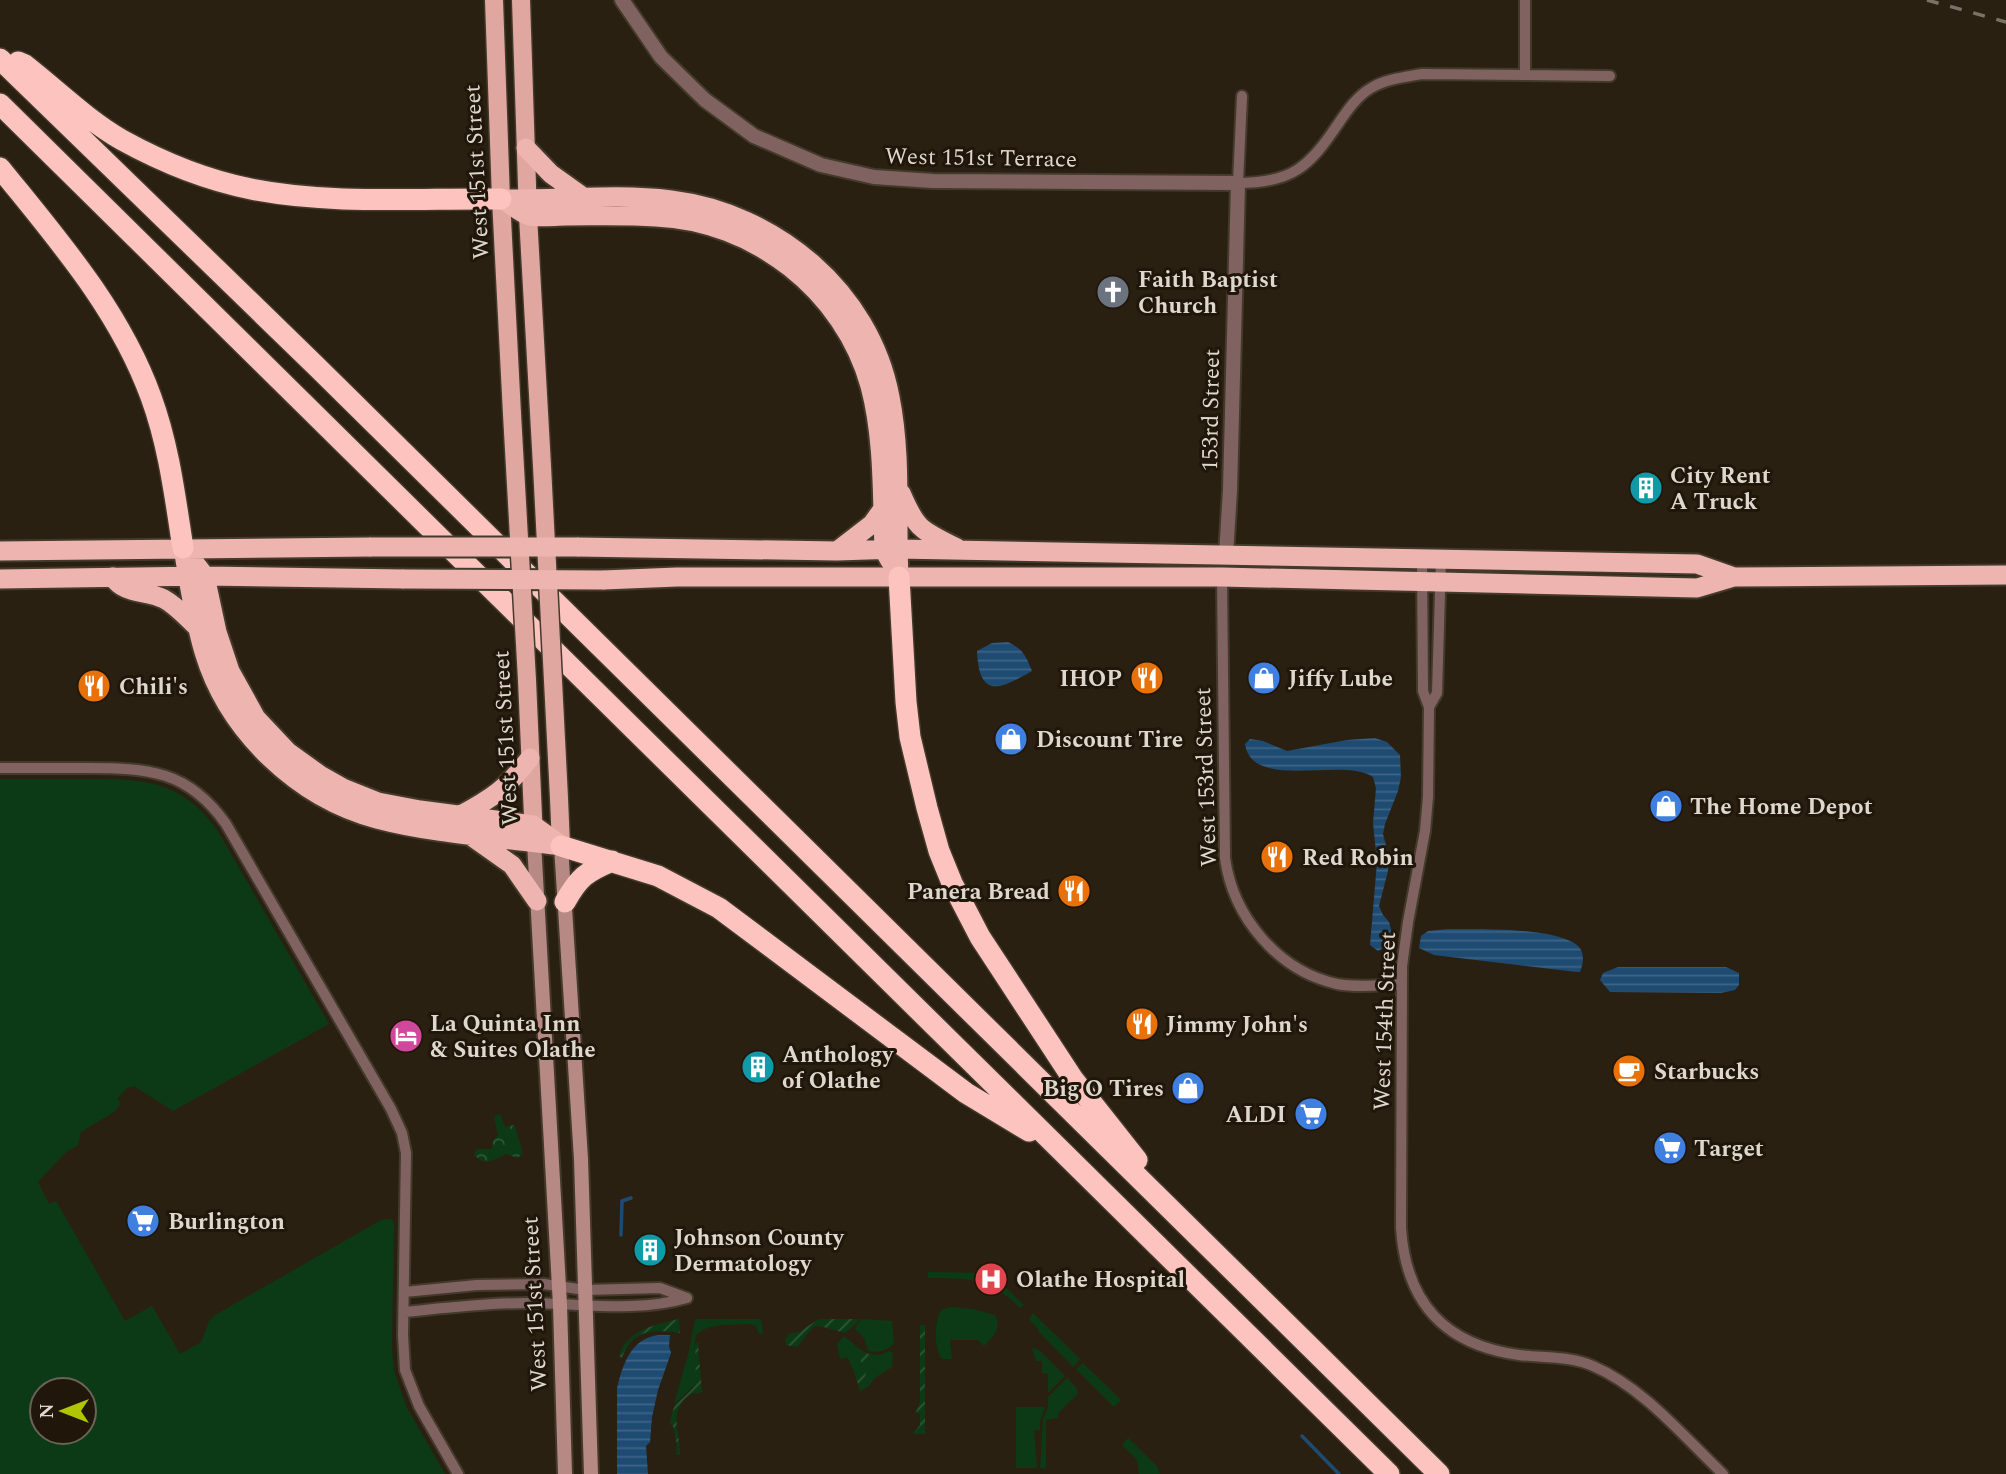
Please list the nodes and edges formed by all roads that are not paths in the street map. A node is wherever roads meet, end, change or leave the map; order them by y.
1 (495, 0) edge
2 (521, 0) edge
3 (622, 0) edge
4 (1525, 0) edge
5 (0, 57) edge
6 (1525, 75) junction
7 (1610, 76) dead end
8 (1242, 96) dead end
9 (0, 103) edge
10 (526, 148) junction
11 (0, 168) edge
12 (1238, 183) junction
13 (501, 199) junction
14 (586, 199) junction
15 (528, 207) junction
16 (900, 489) junction
17 (882, 510) junction
18 (183, 548) junction
19 (891, 550) junction
20 (0, 551) edge
21 (837, 551) junction
22 (962, 551) junction
23 (1226, 555) junction
24 (1432, 559) junction
25 (2006, 575) edge
26 (197, 576) junction
27 (113, 577) junction
28 (900, 577) junction
29 (1734, 577) junction
30 (1222, 578) junction
31 (0, 579) edge
32 (1432, 583) junction
33 (199, 629) junction
34 (1429, 707) junction
35 (530, 758) junction
36 (0, 768) edge
37 (463, 825) junction
38 (533, 834) junction
39 (561, 846) junction
40 (612, 861) junction
41 (537, 901) junction
42 (565, 902) junction
43 (1402, 984) junction
44 (1060, 1151) junction
45 (1198, 1236) junction
46 (559, 1285) junction
47 (585, 1290) junction
48 (404, 1292) junction
49 (560, 1305) junction
50 (585, 1307) junction
51 (404, 1312) junction
52 (458, 1474) edge
53 (565, 1474) edge
54 (591, 1474) edge
55 (1389, 1474) edge
56 (1439, 1474) edge
57 (1723, 1474) edge

1 - 13 main road, West 151st Street
2 - 10 main road
3 - 12 street, West 151st Terrace
4 - 6 street
5 - 13 highway
5 - 45 highway
6 - 7 street
6 - 12 street
8 - 12 street
9 - 44 highway
10 - 14 highway
10 - 15 main road
11 - 18 highway
12 - 23 street, 153rd Street
13 - 15 highway
13 - 35 main road, West 151st Street, bridge
14 - 15 highway
14 - 16 highway
15 - 17 highway
15 - 39 main road, bridge
16 - 19 highway
16 - 22 highway
17 - 19 highway
17 - 21 highway
18 - 20 highway
18 - 21 highway, bridge
18 - 26 highway
19 - 21 highway
19 - 22 highway
19 - 28 highway
22 - 23 highway
23 - 24 highway
24 - 29 highway
24 - 32 street, West 154th Street
24 - 32 street, West 154th Street
25 - 29 highway
26 - 27 highway
26 - 28 highway, bridge
26 - 33 highway
26 - 37 highway
27 - 31 highway
27 - 33 highway
28 - 30 highway
28 - 45 highway
29 - 32 highway
30 - 32 highway
30 - 43 street, West 153rd Street
32 - 34 street, West 154th Street
32 - 34 street, West 154th Street
33 - 37 highway
34 - 43 street, West 154th Street
35 - 37 highway
35 - 38 main road, West 151st Street
36 - 48 street
37 - 38 highway
37 - 41 highway
38 - 39 highway
38 - 41 main road, West 151st Street
39 - 40 highway
39 - 42 main road
40 - 42 highway
40 - 44 highway
41 - 46 main road, West 151st Street
42 - 47 main road
43 - 57 street, West 154th Street
44 - 55 highway
45 - 56 highway
46 - 47 street
46 - 48 street
46 - 49 main road, West 151st Street
47 - 50 main road
47 - 50 street
48 - 51 street
49 - 50 street
49 - 51 street
49 - 53 main road, West 151st Street
50 - 54 main road
51 - 52 street

